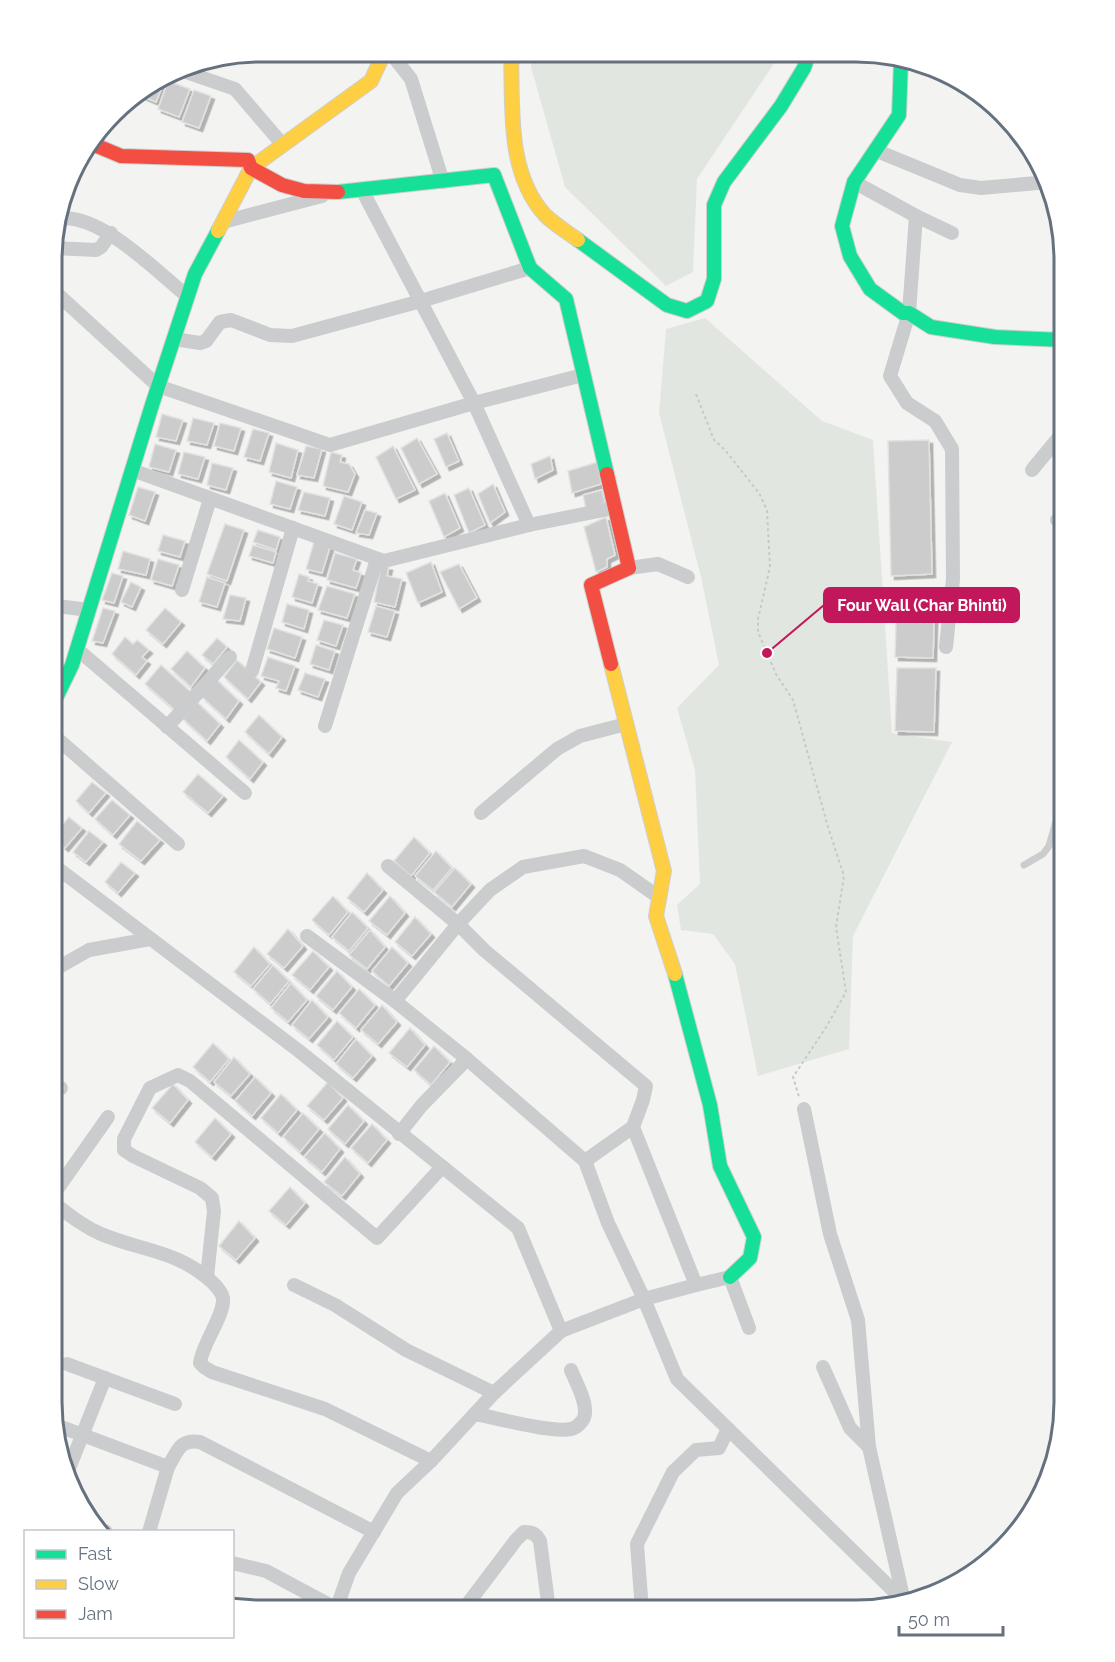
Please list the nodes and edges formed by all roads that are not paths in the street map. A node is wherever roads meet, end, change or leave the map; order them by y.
1 (381, 62) edge
2 (396, 62) edge
3 (511, 62) edge
4 (806, 62) edge
5 (901, 67) edge
6 (192, 74) edge
7 (283, 145) junction
8 (98, 146) edge
9 (877, 150) junction
10 (251, 168) junction
11 (520, 170) junction
12 (494, 175) junction
13 (443, 182) junction
14 (854, 182) junction
15 (1037, 183) edge
16 (362, 190) junction
17 (338, 192) junction
18 (916, 216) junction
19 (66, 218) edge
20 (223, 222) junction
21 (111, 233) junction
22 (952, 233) dead end
23 (62, 248) edge
24 (530, 268) junction
25 (188, 297) junction
26 (62, 298) edge
27 (421, 301) junction
28 (909, 313) junction
29 (174, 339) junction
30 (1054, 340) edge
31 (583, 375) junction
32 (158, 386) junction
33 (474, 403) junction
34 (1054, 443) edge
35 (132, 470) junction
36 (1032, 470) dead end
37 (210, 499) junction
38 (614, 508) junction
39 (529, 525) junction
40 (293, 528) junction
41 (377, 559) junction
42 (629, 568) junction
43 (688, 577) dead end
44 (182, 590) dead end
45 (62, 607) edge
46 (89, 610) junction
47 (946, 647) dead end
48 (76, 650) junction
49 (230, 657) dead end
50 (252, 671) dead end
51 (62, 686) edge
52 (626, 724) junction
53 (324, 726) dead end
54 (167, 727) junction
55 (62, 743) edge
56 (245, 793) dead end
57 (481, 813) dead end
58 (1054, 833) edge
59 (178, 844) dead end
60 (1024, 865) dead end
61 (388, 866) dead end
62 (62, 872) edge
63 (660, 898) junction
64 (458, 924) junction
65 (307, 936) dead end
66 (150, 939) junction
67 (62, 965) edge
68 (395, 1000) junction
69 (467, 1059) junction
70 (804, 1109) road end
71 (108, 1117) dead end
72 (633, 1127) junction
73 (399, 1134) junction
74 (585, 1161) junction
75 (442, 1167) junction
76 (62, 1183) edge
77 (62, 1208) edge
78 (207, 1277) junction
79 (730, 1277) junction
80 (294, 1285) dead end
81 (696, 1285) junction
82 (644, 1299) junction
83 (749, 1328) dead end
84 (561, 1331) junction
85 (67, 1364) dead end
86 (823, 1367) dead end
87 (571, 1370) dead end
88 (105, 1378) junction
89 (494, 1393) junction
90 (175, 1404) dead end
91 (475, 1413) junction
92 (63, 1428) edge
93 (728, 1429) junction
94 (82, 1435) junction
95 (869, 1447) junction
96 (431, 1461) junction
97 (71, 1463) edge
98 (168, 1467) junction
99 (150, 1530) edge
100 (374, 1532) junction
101 (234, 1563) edge
102 (903, 1595) edge
103 (899, 1596) edge
104 (321, 1600) edge
105 (340, 1600) edge
106 (471, 1600) edge
107 (548, 1600) edge
108 (641, 1600) edge

1 - 7 street
2 - 13 street
3 - 11 street
4 - 11 street
5 - 9 street
6 - 7 street
7 - 10 street
8 - 10 street
9 - 14 street
9 - 15 street
10 - 17 street
10 - 20 street
11 - 12 street
12 - 13 street
12 - 24 street
13 - 16 street
14 - 18 street
14 - 28 street
16 - 17 street
16 - 27 street
17 - 20 street
18 - 22 street
18 - 28 street
19 - 21 street
20 - 25 street
21 - 23 street
21 - 25 street
24 - 27 street
24 - 31 street
25 - 29 street
26 - 32 street
27 - 29 street
27 - 33 street
28 - 30 street
28 - 47 street
29 - 32 street
31 - 33 street
31 - 38 street
32 - 33 street
32 - 35 street
33 - 39 street
34 - 36 street
35 - 37 street
35 - 46 street
37 - 40 street
37 - 44 street
38 - 39 street
38 - 42 street
39 - 41 street
40 - 41 street
40 - 50 street
41 - 53 street
42 - 43 street
42 - 52 street
45 - 46 street
46 - 48 street
48 - 51 street
48 - 54 street
49 - 54 street
52 - 57 street
52 - 63 street
54 - 56 street
55 - 59 street
58 - 60 lane
61 - 64 street
62 - 66 street
63 - 64 street
63 - 79 street
64 - 68 street
64 - 72 street
65 - 68 street
66 - 67 street
66 - 73 street
68 - 69 street
69 - 73 street
69 - 74 street
70 - 95 street
71 - 76 street
72 - 74 street
72 - 81 street
73 - 75 street
74 - 82 street
75 - 78 street
75 - 84 street
77 - 78 street
78 - 96 street
79 - 81 street
79 - 83 street
80 - 89 street
81 - 82 street
82 - 84 street
82 - 93 street
84 - 89 street
85 - 88 street
86 - 95 street
87 - 91 street
88 - 90 street
88 - 94 street
89 - 91 street
91 - 96 street
92 - 94 street
93 - 103 street
93 - 108 street
94 - 97 street
94 - 98 street
95 - 102 street
96 - 100 street
98 - 99 street
98 - 100 street
100 - 105 street
101 - 104 street
106 - 107 street

